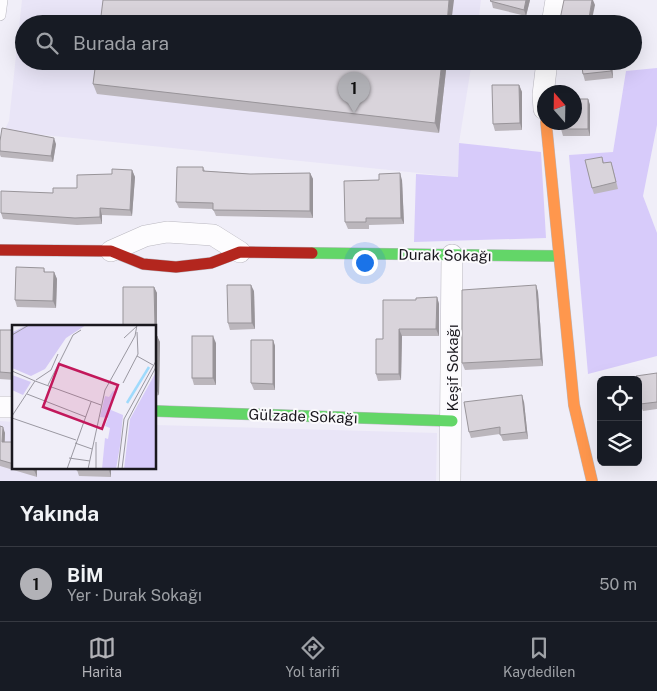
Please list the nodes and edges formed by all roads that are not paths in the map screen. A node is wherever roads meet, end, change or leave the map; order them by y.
1 (2, 0) edge
2 (556, 0) edge
3 (0, 15) edge
4 (554, 15) edge
5 (547, 70) edge
6 (544, 85) edge
7 (547, 130) edge
8 (0, 250) edge
9 (112, 251) junction
10 (240, 252) junction
11 (452, 255) junction
12 (559, 256) junction
13 (156, 411) edge
14 (452, 421) junction
15 (450, 481) edge
16 (592, 481) edge

1 - 3 lane
2 - 4 street
5 - 6 street
7 - 12 street
8 - 9 street, Durak Sokağı
9 - 10 street, Durak Sokağı
9 - 10 street, Durak Sokağı
10 - 11 street, Durak Sokağı
11 - 12 street, Durak Sokağı
11 - 14 street, Keşif Sokağı
12 - 16 street
13 - 14 street, Gülzade Sokağı
14 - 15 street, Keşif Sokağı

